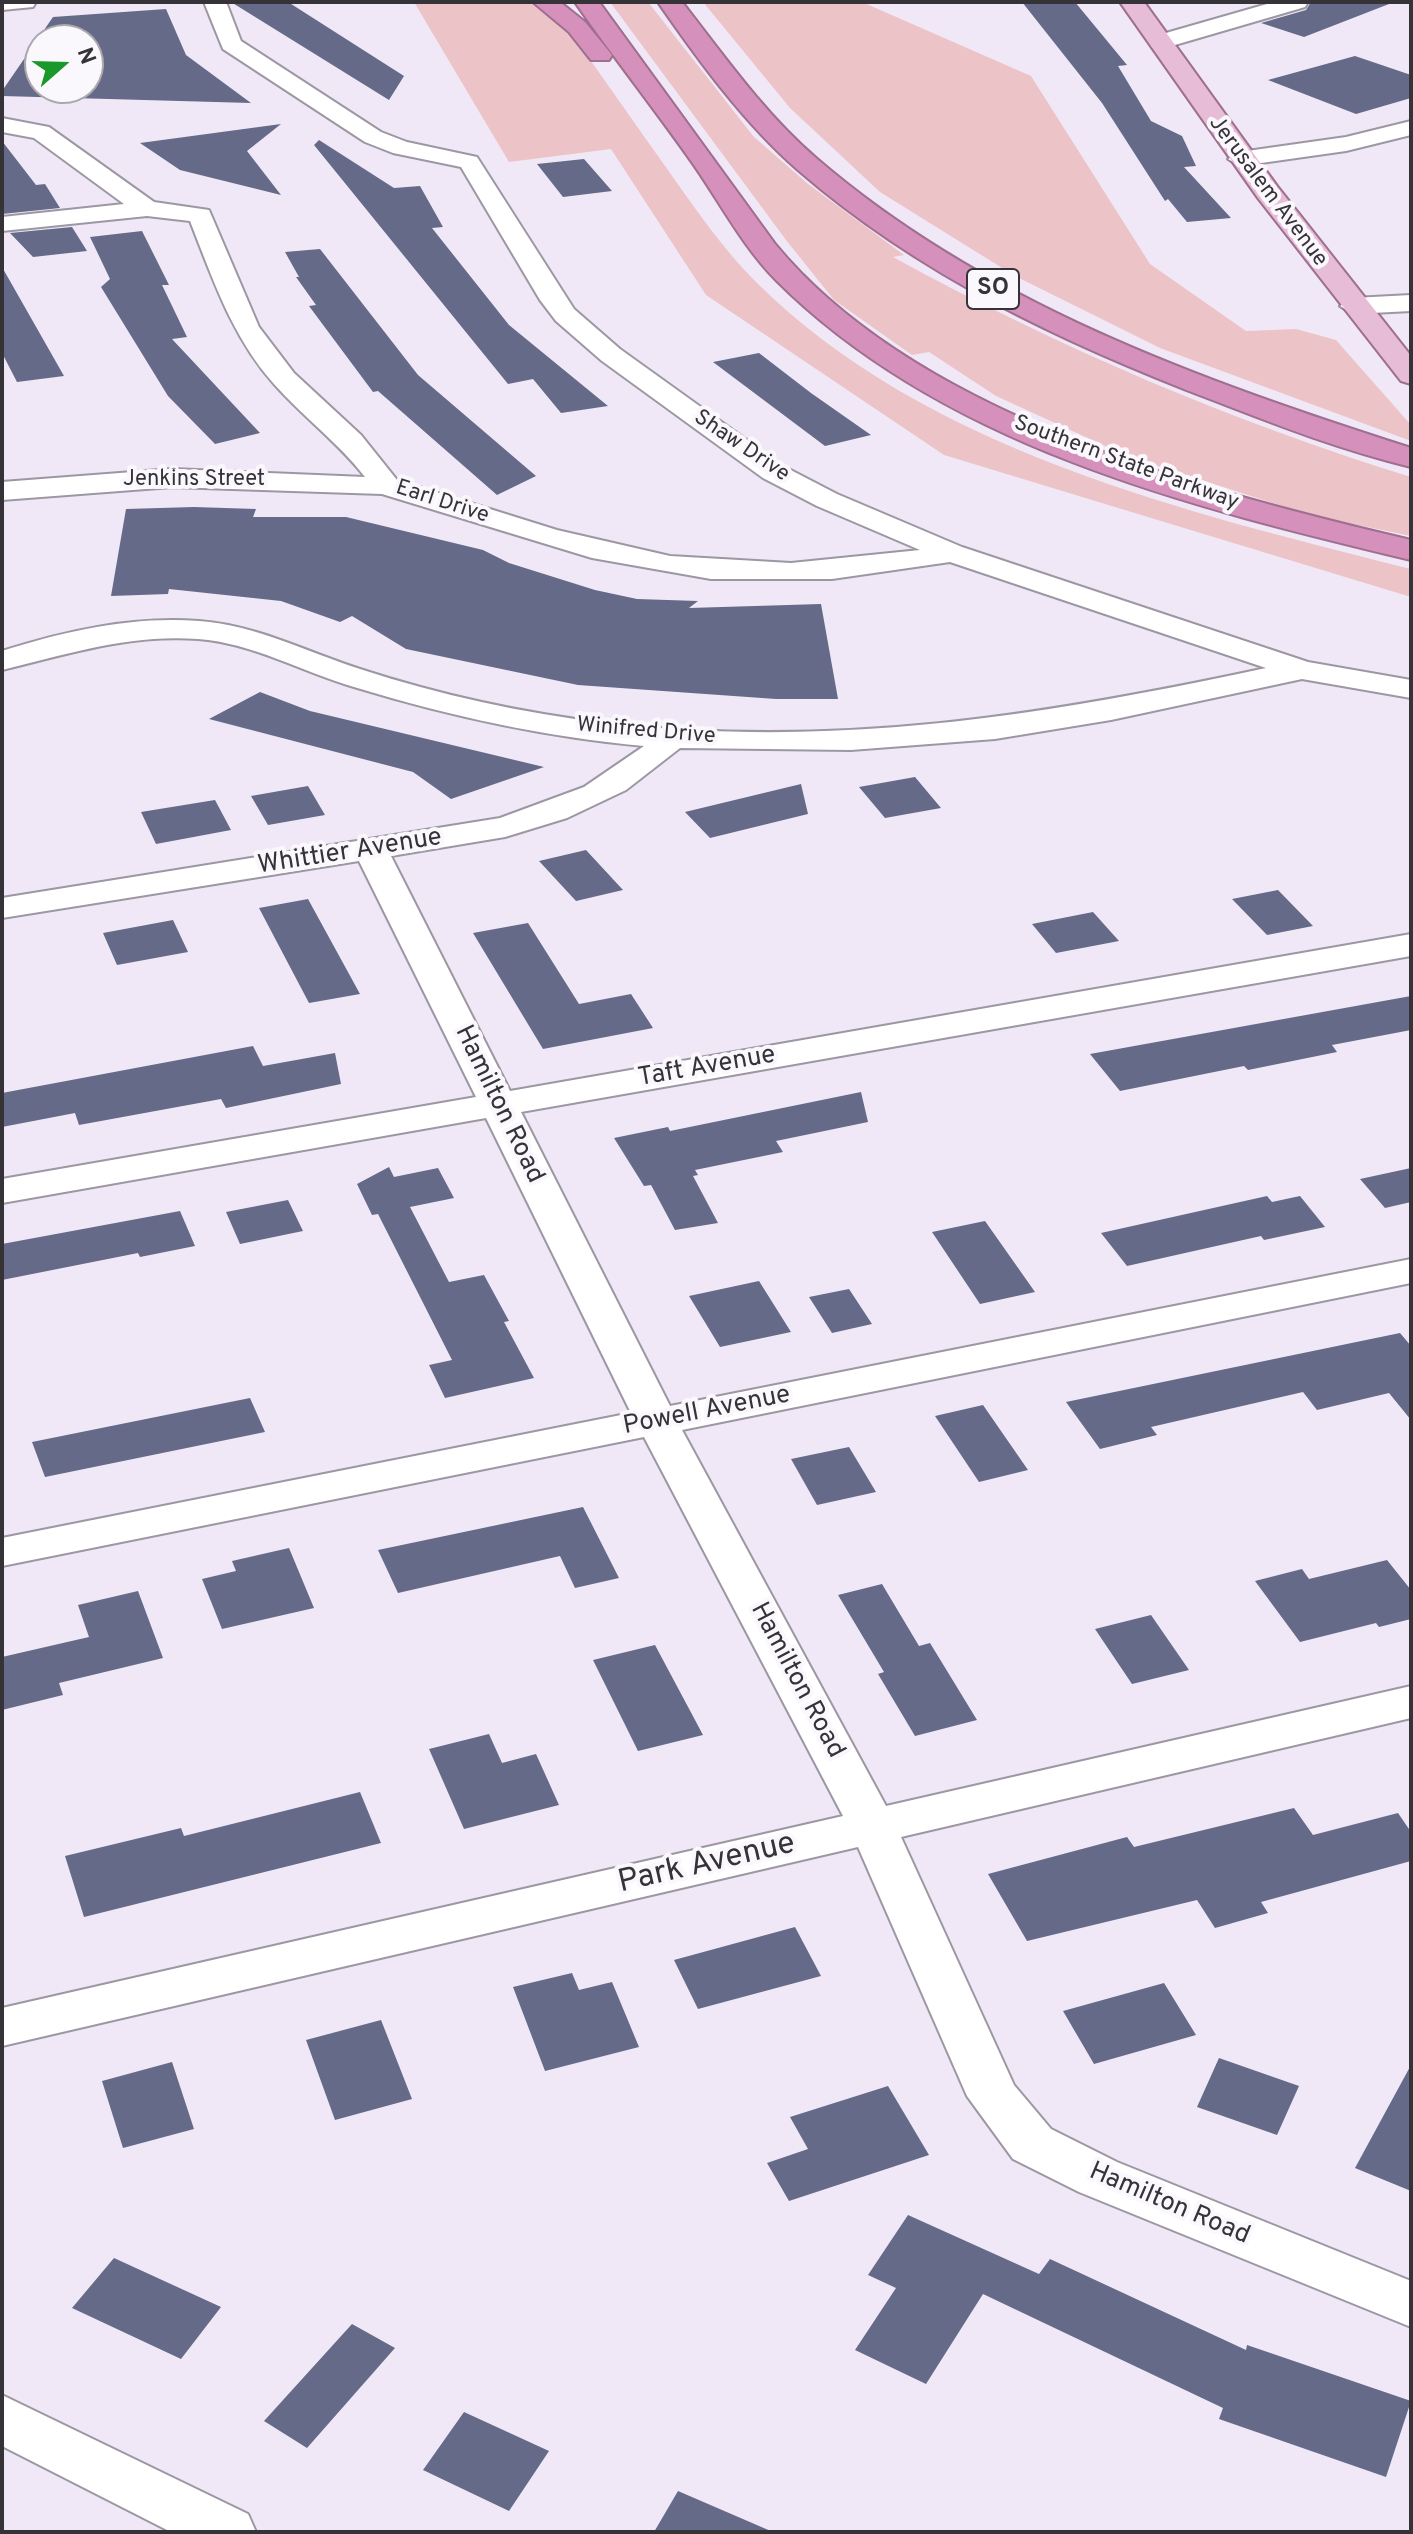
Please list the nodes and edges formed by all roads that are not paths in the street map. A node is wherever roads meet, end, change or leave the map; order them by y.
1 (25, 2) edge
2 (215, 2) edge
3 (545, 2) edge
4 (587, 2) edge
5 (670, 2) edge
6 (1132, 2) edge
7 (1297, 2) edge
8 (2, 4) edge
9 (1160, 42) junction
10 (2, 125) edge
11 (1411, 128) edge
12 (1240, 159) junction
13 (706, 164) junction
14 (147, 209) junction
15 (2, 224) edge
16 (1411, 303) edge
17 (1353, 306) junction
18 (1411, 375) edge
19 (1404, 456) edge
20 (5, 485) edge
21 (387, 486) junction
22 (1411, 550) edge
23 (952, 553) junction
24 (1236, 647) junction
25 (2, 661) edge
26 (1302, 670) junction
27 (1411, 689) edge
28 (1207, 690) junction
29 (674, 736) junction
30 (371, 850) junction
31 (2, 908) edge
32 (1411, 945) edge
33 (498, 1105) junction
34 (2, 1191) edge
35 (1411, 1271) edge
36 (657, 1422) junction
37 (2, 1552) edge
38 (1397, 1713) edge
39 (873, 1827) junction
40 (2, 2027) edge
41 (1411, 2305) edge
42 (2, 2419) edge
43 (227, 2532) edge

1 - 8 street
2 - 23 street, Shaw Drive
3 - 13 highway
4 - 13 highway, Southern State Parkway
5 - 19 highway, SO
6 - 9 main road, Jerusalem Avenue
7 - 9 street
9 - 12 main road, Jerusalem Avenue
10 - 14 street, Earl Drive
11 - 12 street
12 - 17 main road, Jerusalem Avenue
13 - 22 highway, Southern State Parkway
14 - 15 street
14 - 21 street, Earl Drive
16 - 17 street
17 - 18 main road, Jerusalem Avenue
20 - 21 street, Jenkins Street
21 - 23 street, Earl Drive
23 - 24 street, Shaw Drive
24 - 26 street, Shaw Drive
24 - 28 street
25 - 29 street, Winifred Drive
26 - 27 street, Shaw Drive
26 - 28 street, Winifred Drive
28 - 29 street, Winifred Drive
29 - 30 street, Whittier Avenue
30 - 31 street, Whittier Avenue
30 - 33 street, Hamilton Road
32 - 33 street, Taft Avenue
33 - 34 street, Taft Avenue
33 - 36 street, Hamilton Road
35 - 36 street, Powell Avenue
36 - 37 street, Powell Avenue
36 - 39 street, Hamilton Road
38 - 39 street, Park Avenue
39 - 40 street, Park Avenue
39 - 41 street, Hamilton Road
42 - 43 street

